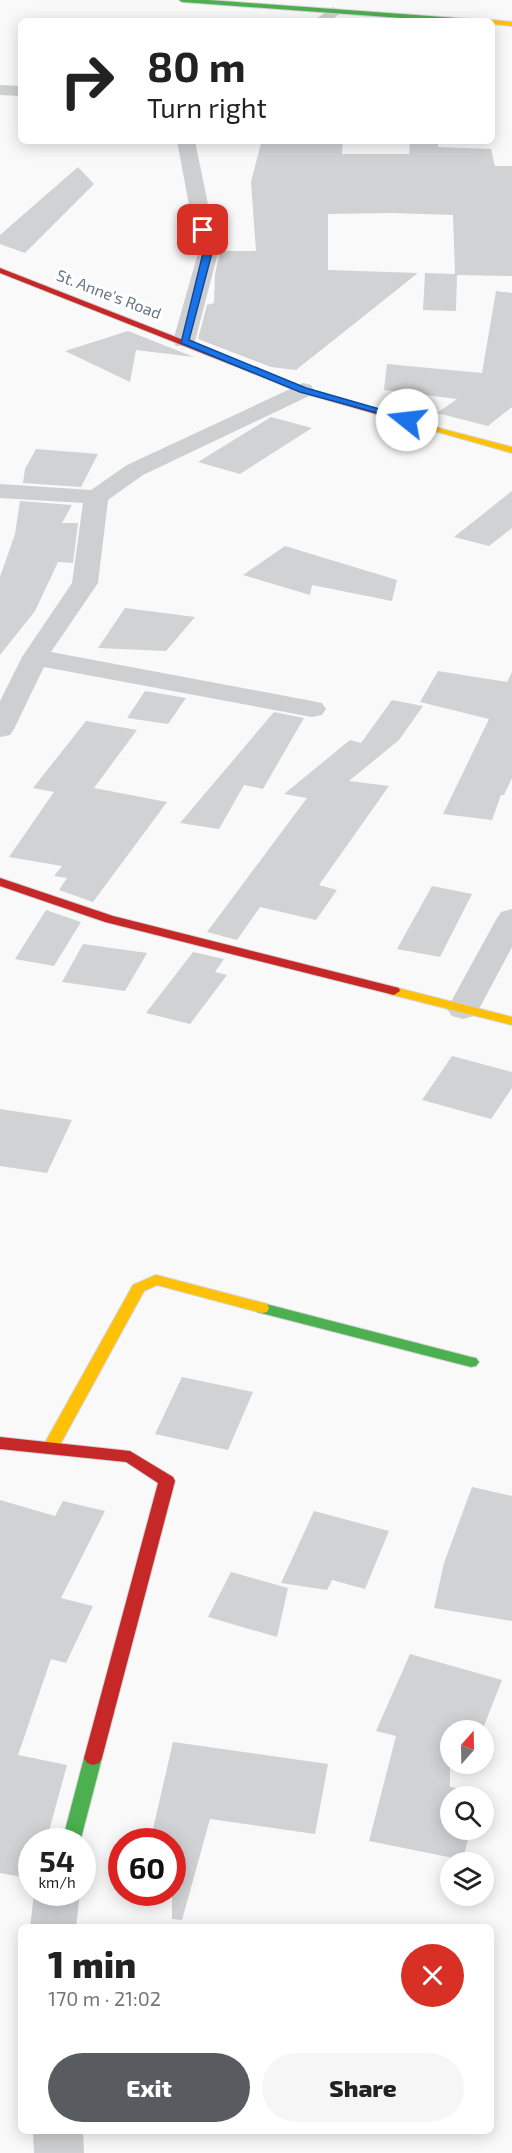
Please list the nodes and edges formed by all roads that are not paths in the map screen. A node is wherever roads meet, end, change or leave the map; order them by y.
1 (182, 0) edge
2 (327, 17) edge
3 (363, 18) edge
4 (495, 22) edge
5 (512, 24) edge
6 (0, 90) edge
7 (18, 91) edge
8 (187, 144) edge
9 (0, 270) edge
10 (184, 341) junction
11 (303, 390) junction
12 (512, 450) edge
13 (0, 491) edge
14 (96, 497) junction
15 (35, 657) junction
16 (312, 709) dead end
17 (0, 729) edge
18 (0, 882) edge
19 (512, 918) edge
20 (463, 1009) junction
21 (512, 1021) edge
22 (471, 1362) dead end
23 (0, 1443) edge
24 (50, 1448) junction
25 (75, 1828) edge
26 (53, 1906) edge
27 (53, 1924) edge
28 (58, 2134) edge
29 (59, 2153) edge

1 - 2 street
2 - 3 street
4 - 5 street
6 - 7 street
8 - 10 street
9 - 10 street, St. Anne's Road
10 - 11 street, St. Anne's Road
11 - 12 street, St. Anne's Road
11 - 14 street
13 - 14 street
14 - 15 street
15 - 16 street
15 - 17 street
18 - 20 street
19 - 20 street
20 - 21 street
22 - 24 street
23 - 24 street
24 - 25 street
26 - 27 street
28 - 29 street

